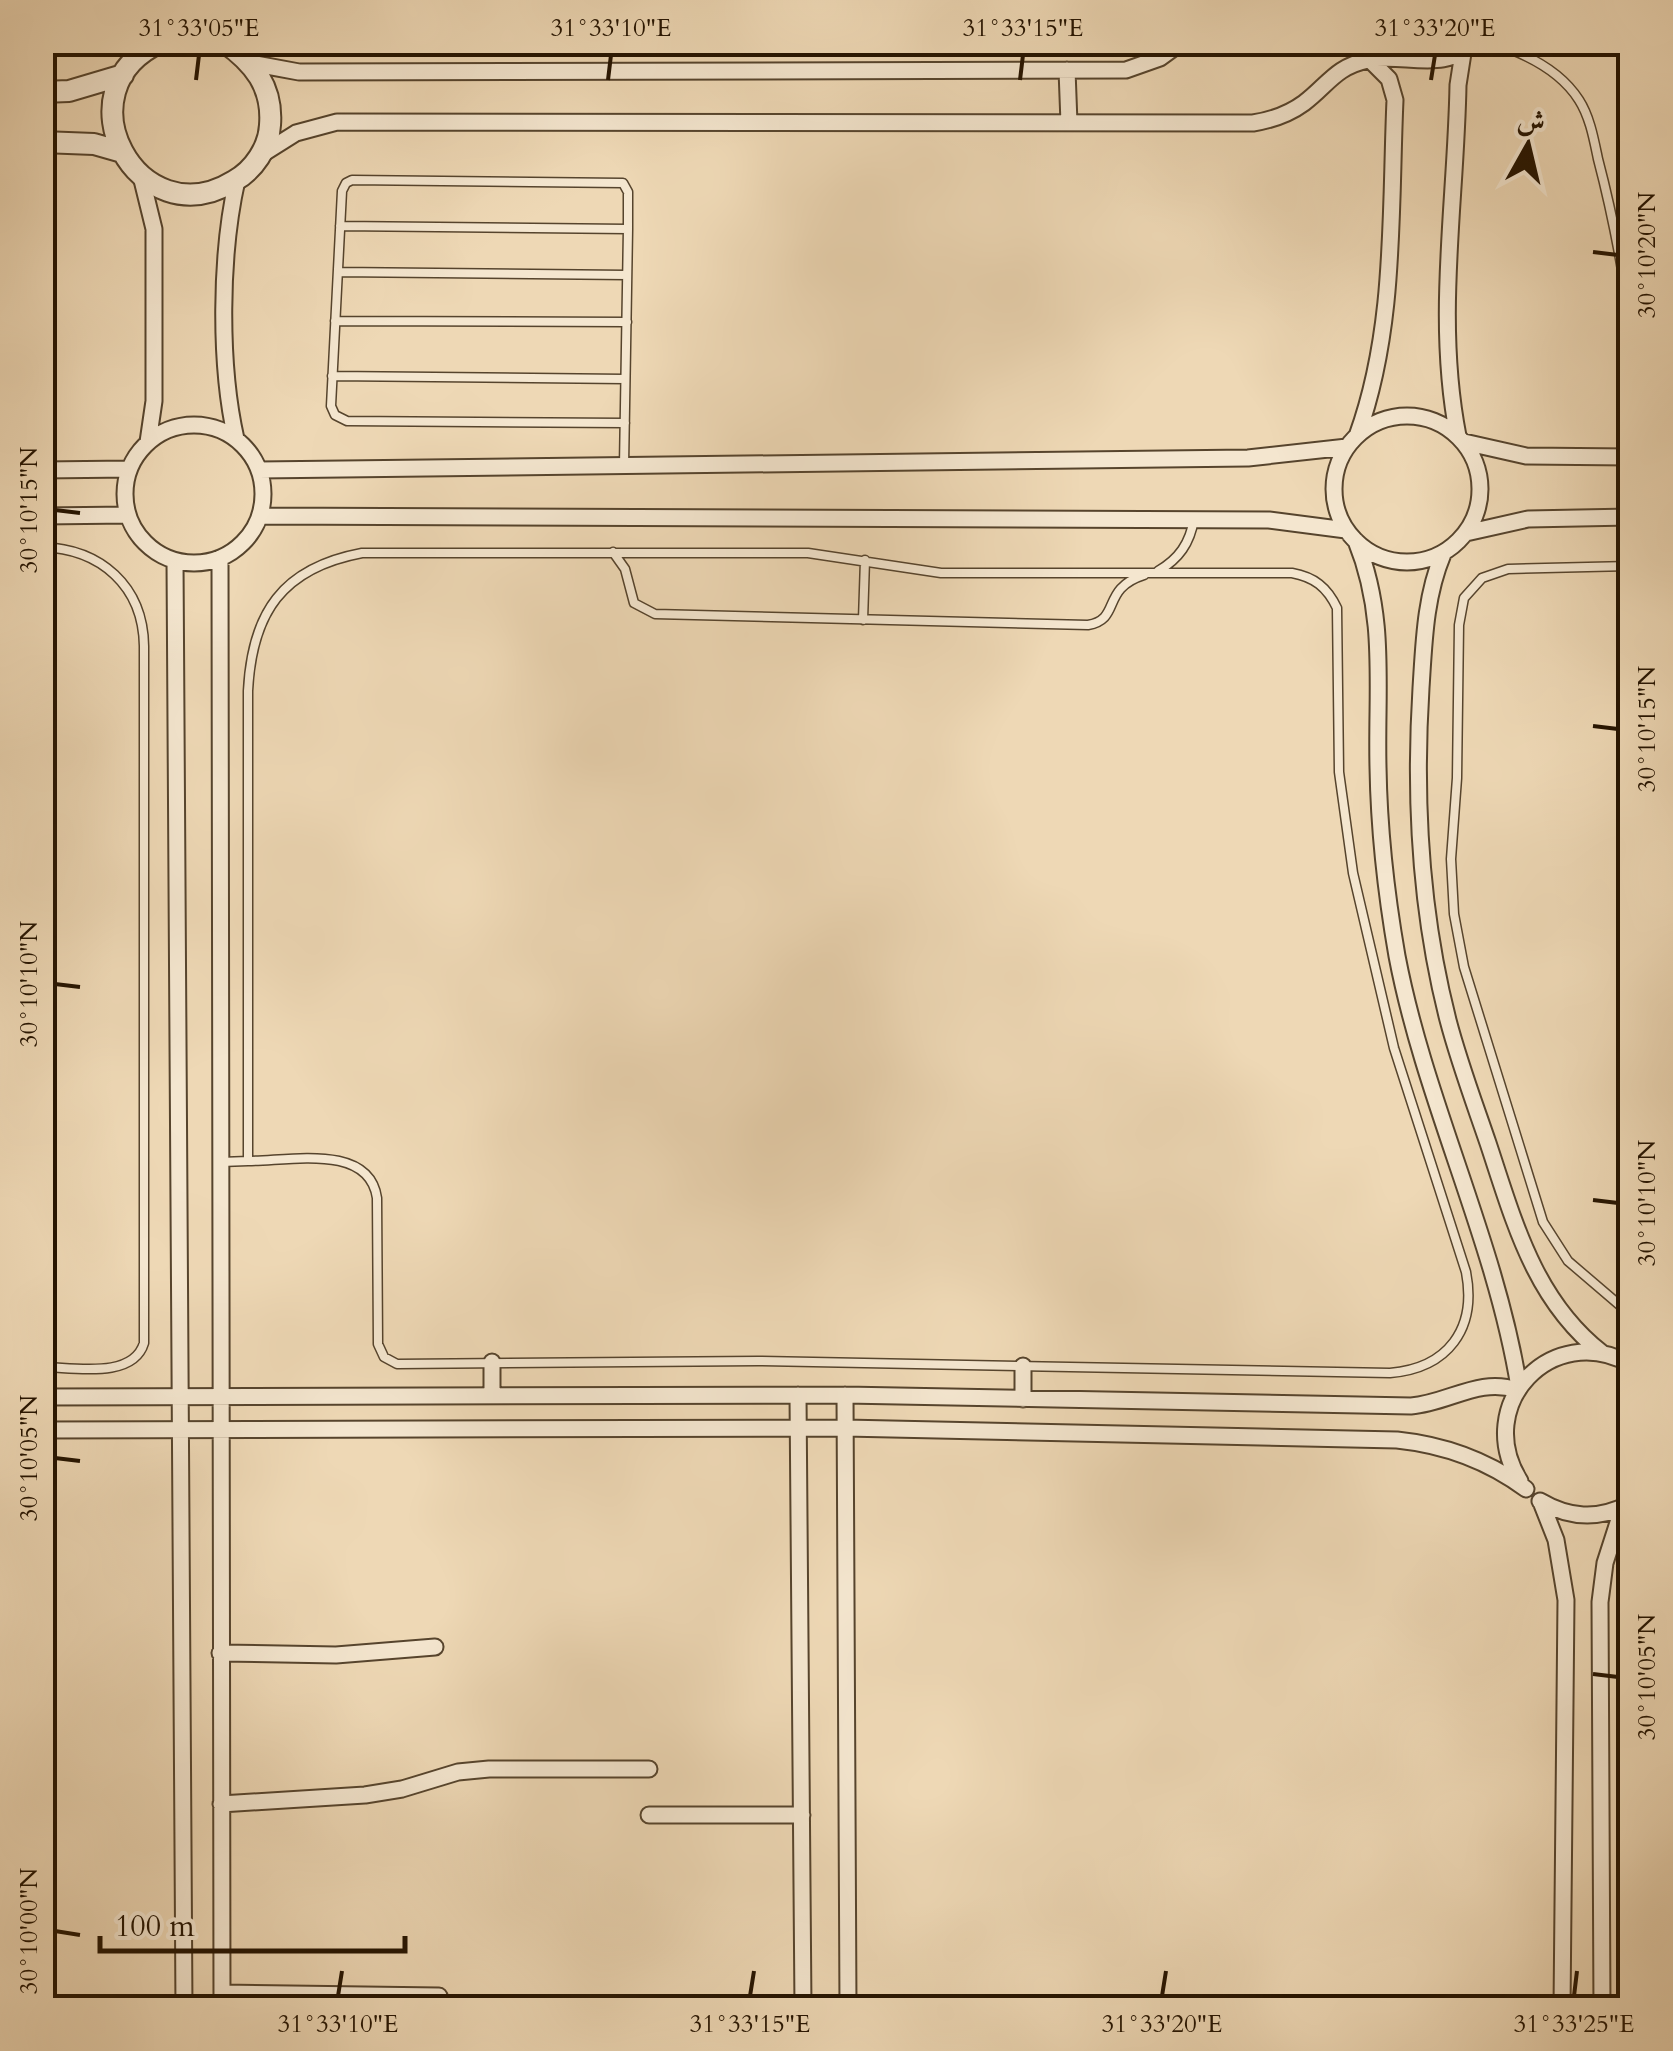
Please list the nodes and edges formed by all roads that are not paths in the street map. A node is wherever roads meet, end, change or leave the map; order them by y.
1 (161, 42) edge
2 (224, 42) edge
3 (1182, 42) edge
4 (1489, 42) edge
5 (1467, 48) edge
6 (1369, 59) junction
7 (250, 63) junction
8 (1067, 70) junction
9 (124, 75) junction
10 (42, 92) edge
11 (1069, 123) junction
12 (42, 142) edge
13 (122, 152) junction
14 (261, 154) junction
15 (141, 176) junction
16 (238, 180) junction
17 (340, 226) junction
18 (628, 229) junction
19 (338, 272) junction
20 (627, 275) junction
21 (1630, 319) edge
22 (335, 321) junction
23 (626, 322) junction
24 (332, 376) junction
25 (626, 379) junction
26 (625, 423) junction
27 (1461, 439) junction
28 (236, 440) junction
29 (148, 442) junction
30 (1352, 442) junction
31 (1630, 458) edge
32 (624, 466) junction
33 (42, 470) edge
34 (129, 470) junction
35 (259, 470) junction
36 (128, 515) junction
37 (42, 516) edge
38 (260, 516) junction
39 (1630, 517) edge
40 (1194, 520) junction
41 (1466, 534) junction
42 (1351, 536) junction
43 (42, 547) edge
44 (613, 552) junction
45 (1443, 554) junction
46 (220, 558) junction
47 (175, 560) junction
48 (865, 560) junction
49 (1630, 566) edge
50 (1152, 573) junction
51 (863, 620) junction
52 (248, 1161) junction
53 (219, 1162) junction
54 (1630, 1314) edge
55 (1602, 1353) junction
56 (492, 1362) junction
57 (1630, 1364) edge
58 (1023, 1366) junction
59 (42, 1367) edge
60 (1518, 1389) junction
61 (798, 1395) junction
62 (181, 1396) junction
63 (218, 1396) junction
64 (492, 1396) junction
65 (845, 1396) junction
66 (42, 1397) edge
67 (1023, 1398) junction
68 (799, 1428) junction
69 (845, 1428) junction
70 (42, 1430) edge
71 (181, 1430) junction
72 (219, 1430) junction
73 (1526, 1489) junction
74 (1542, 1502) junction
75 (1627, 1505) edge
76 (435, 1647) dead end
77 (220, 1652) junction
78 (649, 1769) dead end
79 (221, 1804) junction
80 (802, 1814) junction
81 (649, 1815) dead end
82 (439, 1996) dead end
83 (222, 2001) edge
84 (184, 2008) edge
85 (804, 2008) edge
86 (848, 2008) edge
87 (1562, 2008) edge
88 (1602, 2008) edge

1 - 9 street
2 - 7 street
3 - 8 street
4 - 21 lane
5 - 6 street
5 - 27 street
6 - 11 street
6 - 30 street
7 - 8 street
7 - 14 street
8 - 11 street
9 - 10 street
9 - 13 street
11 - 14 street
12 - 13 street
13 - 15 street
14 - 16 street
15 - 16 street
15 - 29 street
16 - 28 street
17 - 18 lane
17 - 18 lane
17 - 19 lane
18 - 20 lane
19 - 20 lane
19 - 22 lane
20 - 23 lane
22 - 23 lane
22 - 24 lane
23 - 25 lane
24 - 25 lane
24 - 26 lane
25 - 26 lane
26 - 32 lane
27 - 30 street
27 - 31 street
27 - 41 street
28 - 29 street
28 - 35 street
29 - 34 street
30 - 32 street
30 - 42 street
32 - 35 street
33 - 34 street
34 - 36 street
35 - 38 street
36 - 37 street
36 - 47 street
38 - 40 street
38 - 46 street
39 - 41 street
40 - 42 street
40 - 50 lane
41 - 45 street
42 - 45 street
42 - 60 street
43 - 59 lane
44 - 48 lane
44 - 51 lane
44 - 52 lane
45 - 55 street
46 - 47 street
46 - 53 street
47 - 62 street
48 - 50 lane
48 - 51 lane
49 - 54 lane
50 - 51 lane
50 - 58 lane
52 - 53 lane
52 - 56 lane
53 - 63 street
55 - 57 street
55 - 60 street
56 - 58 lane
56 - 64 street
58 - 67 street
60 - 67 street
60 - 73 street
61 - 64 street
61 - 65 street
61 - 68 street
62 - 63 street
62 - 66 street
62 - 71 street
63 - 64 street
63 - 72 street
65 - 67 street
65 - 69 street
68 - 69 street
68 - 72 street
68 - 80 street
69 - 73 street
69 - 86 street
70 - 71 street
71 - 72 street
71 - 84 street
72 - 77 street
73 - 74 street
74 - 75 street
74 - 87 street
75 - 88 street
76 - 77 street
77 - 79 street
78 - 79 street
79 - 83 street
80 - 81 street
80 - 85 street
82 - 83 street

